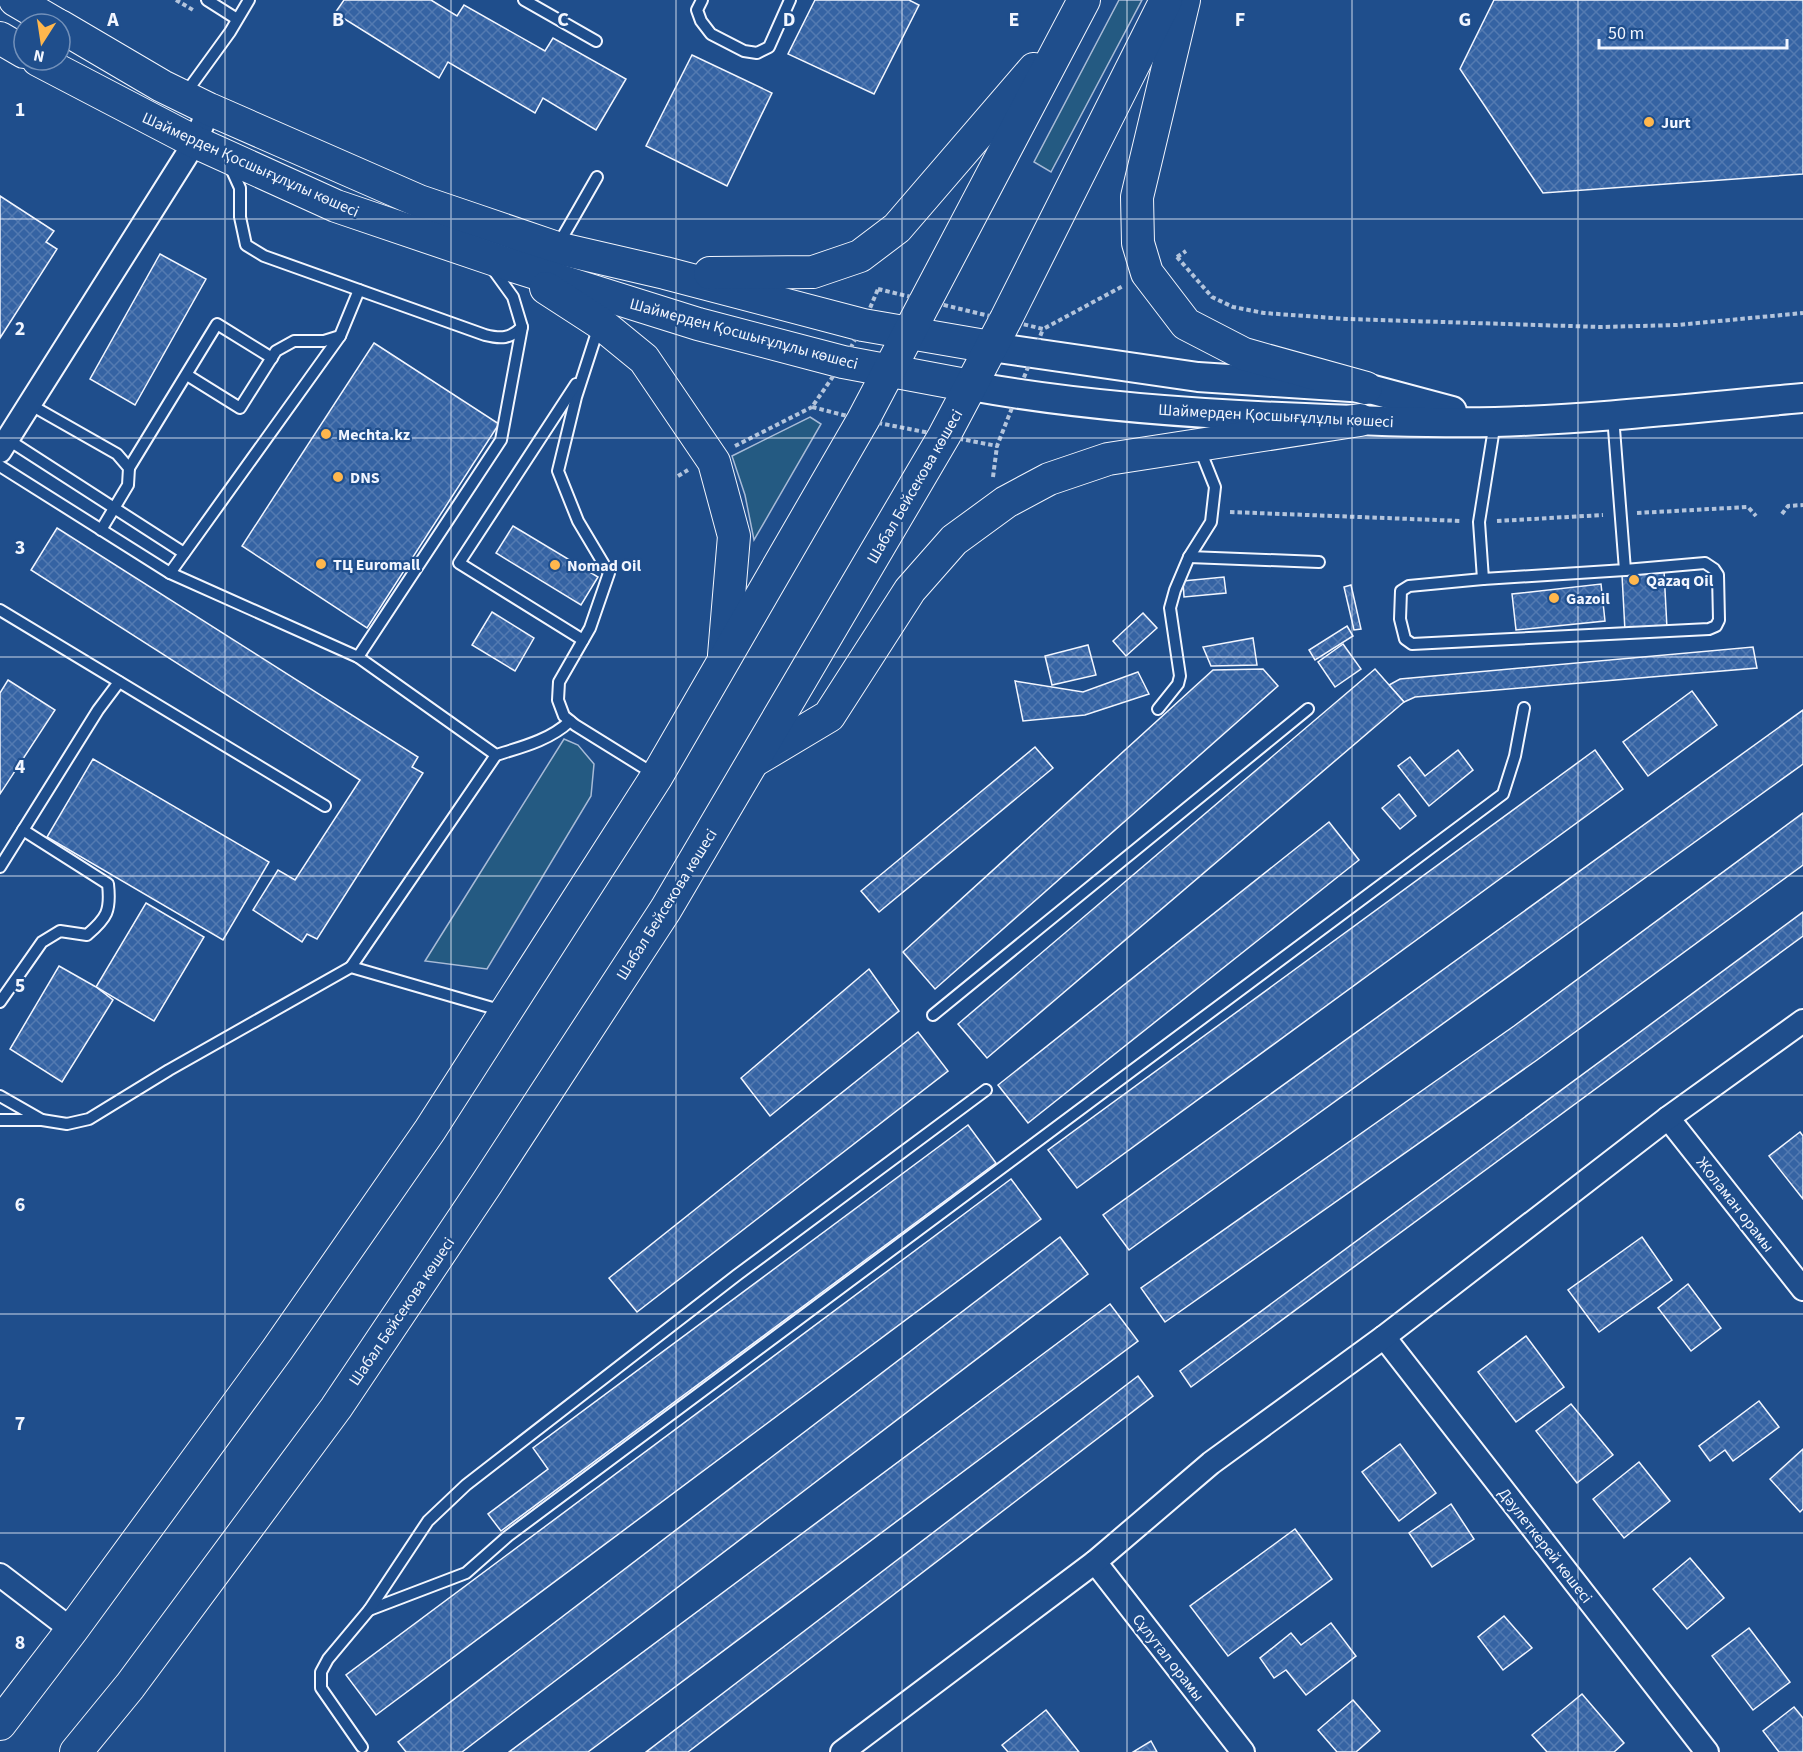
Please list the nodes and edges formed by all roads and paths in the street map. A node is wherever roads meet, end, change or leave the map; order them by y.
1 (15, 0) edge
2 (207, 0) edge
3 (249, 0) edge
4 (524, 0) edge
5 (702, 0) edge
6 (790, 0) edge
7 (1084, 0) edge
8 (1166, 0) edge
9 (1184, 0) edge
10 (36, 12) edge
11 (237, 19) junction
12 (1068, 30) junction
13 (72, 33) edge
14 (596, 41) dead end
15 (61, 72) edge
16 (196, 103) junction
17 (195, 142) junction
18 (225, 155) junction
19 (597, 177) dead end
20 (557, 248) junction
21 (1186, 250) dead end
22 (483, 256) junction
23 (1177, 257) junction
24 (513, 266) junction
25 (665, 273) junction
26 (1148, 273) junction
27 (359, 290) junction
28 (926, 300) junction
29 (1803, 313) edge
30 (1006, 319) junction
31 (600, 323) junction
32 (522, 327) junction
33 (1043, 329) dead end
34 (909, 333) junction
35 (339, 336) junction
36 (991, 347) junction
37 (272, 358) junction
38 (843, 362) junction
39 (889, 370) junction
40 (585, 371) junction
41 (186, 375) junction
42 (970, 386) junction
43 (1366, 388) junction
44 (1017, 395) junction
45 (1803, 398) edge
46 (29, 404) junction
47 (812, 407) junction
48 (1613, 415) junction
49 (862, 420) junction
50 (1360, 420) junction
51 (1495, 422) junction
52 (944, 436) junction
53 (1198, 444) junction
54 (3, 445) edge
55 (712, 458) junction
56 (0, 466) edge
57 (129, 468) junction
58 (678, 476) dead end
59 (1803, 505) edge
60 (114, 508) junction
61 (1782, 514) dead end
62 (101, 530) junction
63 (184, 553) junction
64 (1189, 557) junction
65 (1319, 562) dead end
66 (1625, 570) junction
67 (170, 573) junction
68 (1484, 579) junction
69 (0, 610) edge
70 (583, 640) junction
71 (358, 657) junction
72 (723, 664) junction
73 (118, 682) junction
74 (1524, 708) dead end
75 (1158, 709) dead end
76 (1308, 709) dead end
77 (570, 721) junction
78 (496, 755) junction
79 (753, 761) junction
80 (657, 776) junction
81 (325, 806) dead end
82 (23, 830) junction
83 (0, 867) edge
84 (351, 967) junction
85 (0, 1002) edge
86 (506, 1012) junction
87 (933, 1015) dead end
88 (1803, 1021) edge
89 (986, 1090) dead end
90 (0, 1095) edge
91 (1668, 1118) junction
92 (0, 1120) edge
93 (42, 1120) junction
94 (1803, 1289) edge
95 (1384, 1337) junction
96 (1095, 1562) junction
97 (0, 1575) edge
98 (369, 1610) junction
99 (72, 1630) junction
100 (0, 1724) edge
101 (362, 1747) dead end
102 (76, 1752) edge
103 (842, 1752) edge
104 (1243, 1752) edge
105 (1707, 1752) edge

1 - 10 main road, Шаймерден Қосшығұлұлы көшесі
2 - 11 lane
3 - 11 lane
4 - 14 lane
5 - 6 lane
7 - 12 main road
8 - 30 main road, Шабал Бейсекова көшесі
9 - 26 main road
11 - 16 lane
12 - 25 main road
12 - 28 main road
13 - 16 main road, Шаймерден Қосшығұлұлы көшесі
15 - 17 main road, Шаймерден Қосшығұлұлы көшесі
16 - 17 street
16 - 20 main road, Шаймерден Қосшығұлұлы көшесі
17 - 18 main road, Шаймерден Қосшығұлұлы көшесі
17 - 46 street
18 - 22 main road, Шаймерден Қосшығұлұлы көшесі
18 - 27 lane
19 - 20 lane
20 - 25 main road, Шаймерден Қосшығұлұлы көшесі
21 - 23 path
22 - 24 main road, Шаймерден Қосшығұлұлы көшесі
22 - 32 lane
23 - 26 path
23 - 29 path
24 - 31 main road
24 - 38 main road, Шаймерден Қосшығұлұлы көшесі
25 - 34 main road, Шаймерден Қосшығұлұлы көшесі
26 - 33 path
26 - 43 main road
27 - 32 lane
27 - 35 lane
28 - 30 path
28 - 34 main road
30 - 36 main road, Шабал Бейсекова көшесі
31 - 40 lane
31 - 55 main road
32 - 71 lane
34 - 36 main road, Шаймерден Қосшығұлұлы көшесі
34 - 39 main road
35 - 37 lane
35 - 63 lane
36 - 42 main road, Шабал Бейсекова көшесі
36 - 43 street, Шаймерден Қосшығұлұлы көшесі
37 - 41 lane
37 - 41 lane
38 - 39 main road, Шаймерден Қосшығұлұлы көшесі
38 - 47 path
39 - 42 main road, Шаймерден Қосшығұлұлы көшесі
39 - 49 main road
40 - 70 lane
40 - 70 lane
41 - 57 lane
42 - 44 street, Шаймерден Қосшығұлұлы көшесі
42 - 52 main road, Шабал Бейсекова көшесі
43 - 51 street, Шаймерден Қосшығұлұлы көшесі
44 - 50 street, Шаймерден Қосшығұлұлы көшесі
44 - 52 path
45 - 48 street, Шаймерден Қосшығұлұлы көшесі
46 - 54 street
46 - 57 lane
47 - 49 path
47 - 55 path
48 - 51 street, Шаймерден Қосшығұлұлы көшесі
48 - 66 lane
49 - 52 path
49 - 72 main road
50 - 51 street, Шаймерден Қосшығұлұлы көшесі
50 - 53 main road
51 - 68 lane
52 - 79 main road, Шабал Бейсекова көшесі
53 - 64 lane
53 - 79 main road
54 - 60 lane
55 - 58 path
55 - 72 main road
56 - 62 lane
57 - 60 lane
59 - 61 path
60 - 62 lane
60 - 63 lane
62 - 67 lane
63 - 67 lane
64 - 65 lane
64 - 75 lane
66 - 68 lane
66 - 68 lane
67 - 71 lane
69 - 73 lane
70 - 77 lane
71 - 78 lane
72 - 80 main road
73 - 81 lane
73 - 82 lane
74 - 98 lane
76 - 87 lane
77 - 78 lane
77 - 80 lane
78 - 84 lane
79 - 102 main road, Шабал Бейсекова көшесі
80 - 86 main road
82 - 83 lane
82 - 85 lane
84 - 86 lane
84 - 93 lane
86 - 99 main road
88 - 91 street
89 - 98 lane
90 - 93 lane
91 - 94 street, Жоламан орамы
91 - 95 street
92 - 93 lane
95 - 96 street
95 - 105 street, Дәулеткерей көшесі
96 - 103 street
96 - 104 street, Сұлутал орамы
97 - 99 street
98 - 101 lane
99 - 100 main road

